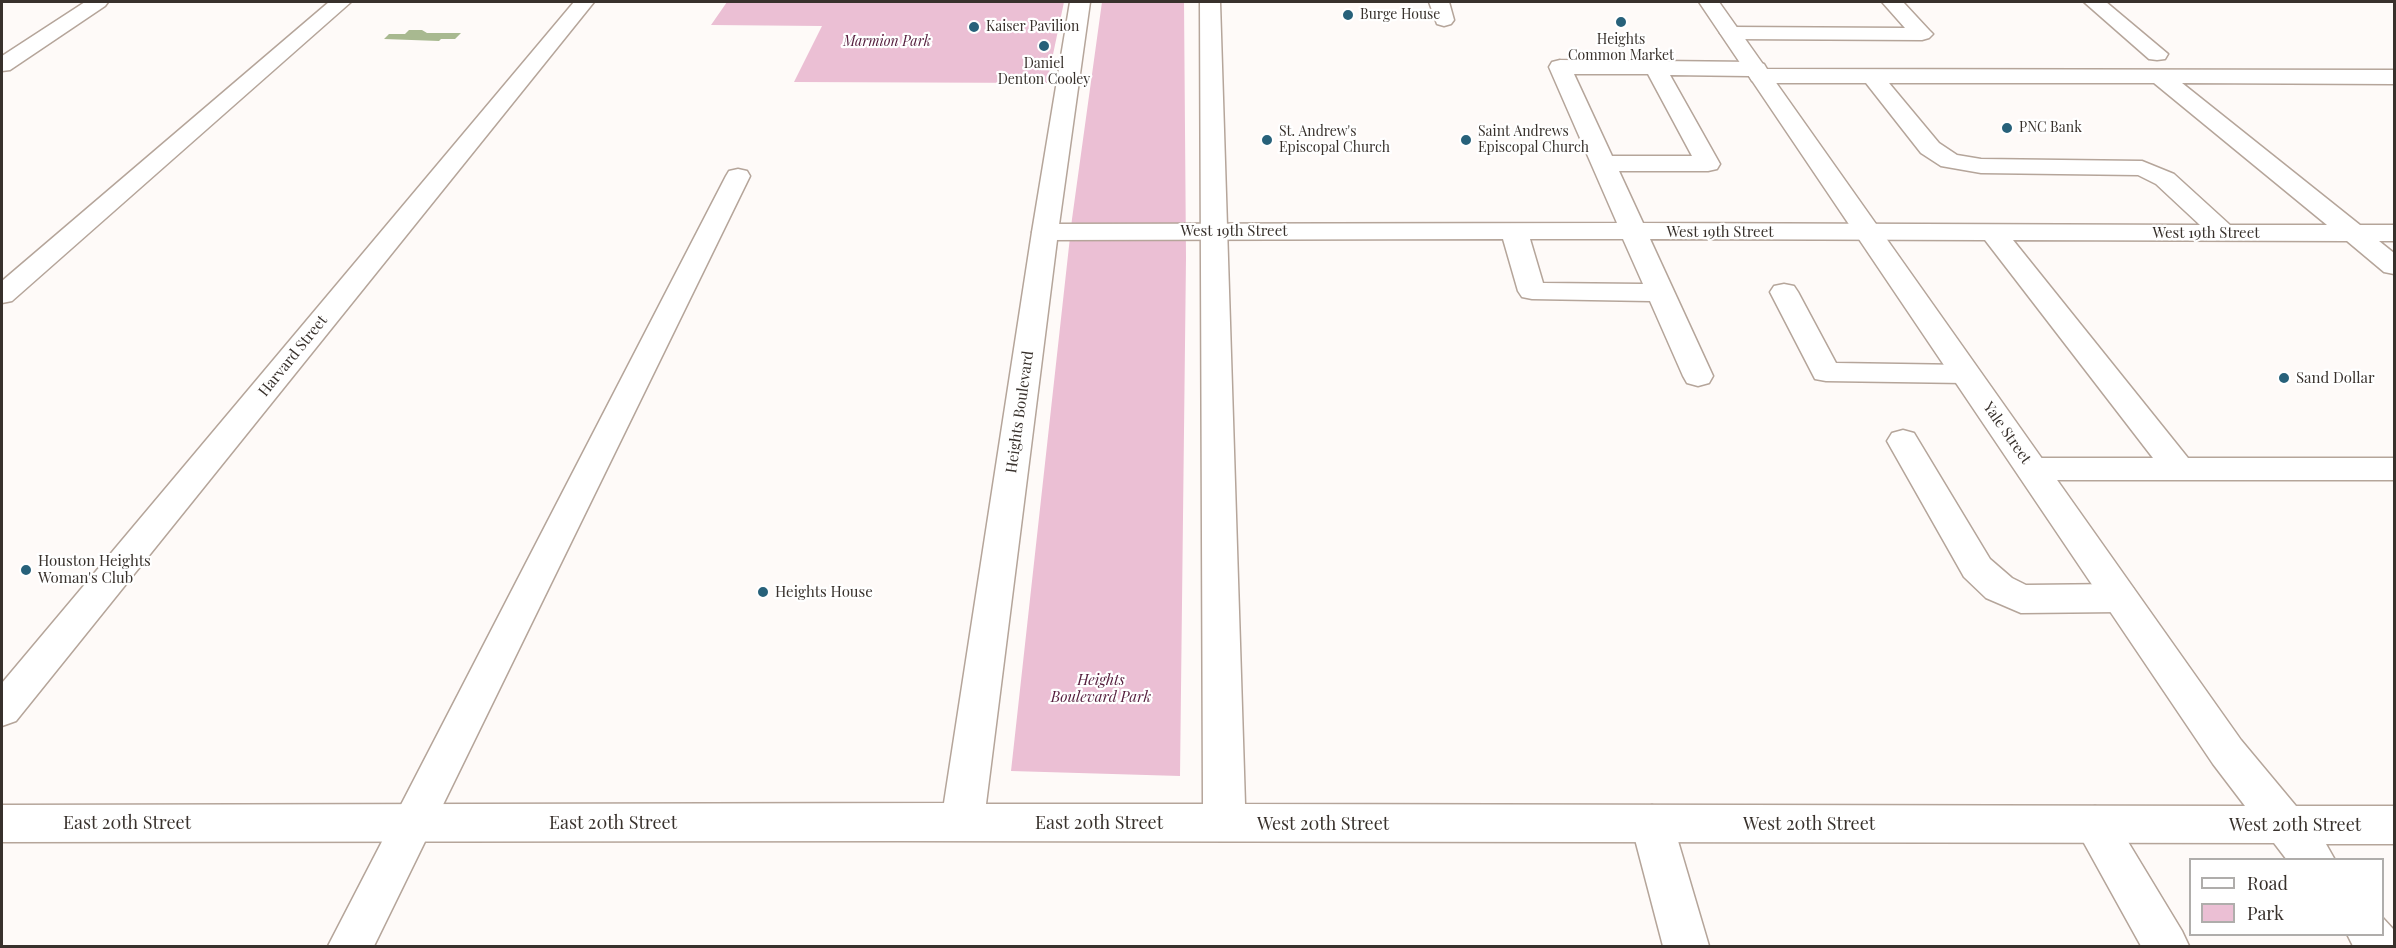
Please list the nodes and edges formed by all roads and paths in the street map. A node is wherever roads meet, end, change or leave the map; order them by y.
1 (98, 2) edge
2 (340, 2) edge
3 (584, 2) edge
4 (1080, 2) edge
5 (1210, 2) edge
6 (1709, 2) edge
7 (1892, 2) edge
8 (2094, 2) edge
9 (1731, 33) junction
10 (2, 65) edge
11 (2158, 65) junction
12 (1656, 69) junction
13 (1758, 73) junction
14 (1872, 76) junction
15 (2394, 77) edge
16 (1602, 163) junction
17 (738, 176) dead end
18 (1214, 230) junction
19 (1514, 231) junction
20 (1632, 231) junction
21 (1045, 232) junction
22 (1868, 232) junction
23 (1993, 232) junction
24 (2224, 233) junction
25 (2355, 233) junction
26 (2394, 233) edge
27 (2394, 266) edge
28 (1784, 292) dead end
29 (1660, 293) junction
30 (2, 295) edge
31 (1965, 374) junction
32 (1698, 376) dead end
33 (1903, 441) dead end
34 (2394, 469) edge
35 (2032, 470) junction
36 (2180, 470) junction
37 (2120, 598) junction
38 (2, 710) edge
39 (962, 822) junction
40 (413, 823) junction
41 (1224, 823) junction
42 (2, 824) edge
43 (1652, 824) junction
44 (2095, 825) junction
45 (2394, 825) edge
46 (2286, 826) junction
47 (2311, 858) edge
48 (351, 946) edge
49 (1686, 946) edge
50 (2166, 946) edge

1 - 10 main road
2 - 30 main road
3 - 38 main road, Harvard Street
4 - 21 main road, Heights Boulevard
5 - 18 main road
6 - 9 main road, Yale Street
7 - 9 main road
8 - 11 main road
9 - 13 main road, Yale Street
11 - 14 main road
11 - 15 main road
11 - 25 main road
12 - 13 main road
12 - 16 main road
12 - 16 main road
13 - 14 main road
13 - 22 main road, Yale Street
14 - 24 main road
16 - 20 main road
17 - 40 main road
18 - 19 main road, West 19th Street
18 - 21 main road, West 19th Street
18 - 41 main road
19 - 20 main road, West 19th Street
19 - 29 main road
20 - 22 main road, West 19th Street
20 - 29 main road
21 - 39 main road, Heights Boulevard
22 - 23 main road, West 19th Street
22 - 31 main road, Yale Street
23 - 24 main road, West 19th Street
23 - 36 main road
24 - 25 main road, West 19th Street
25 - 26 main road, West 19th Street
25 - 27 main road
28 - 31 main road
29 - 32 main road
31 - 35 main road, Yale Street
33 - 37 main road
34 - 36 main road
35 - 36 main road
35 - 37 main road, Yale Street
37 - 46 main road, Yale Street
39 - 40 main road, East 20th Street
39 - 41 main road, East 20th Street
40 - 42 main road, East 20th Street
40 - 48 main road
41 - 43 main road, West 20th Street
43 - 44 main road, West 20th Street
43 - 49 main road
44 - 46 main road, West 20th Street
44 - 50 main road
45 - 46 main road, West 20th Street
46 - 47 main road, Yale Street

